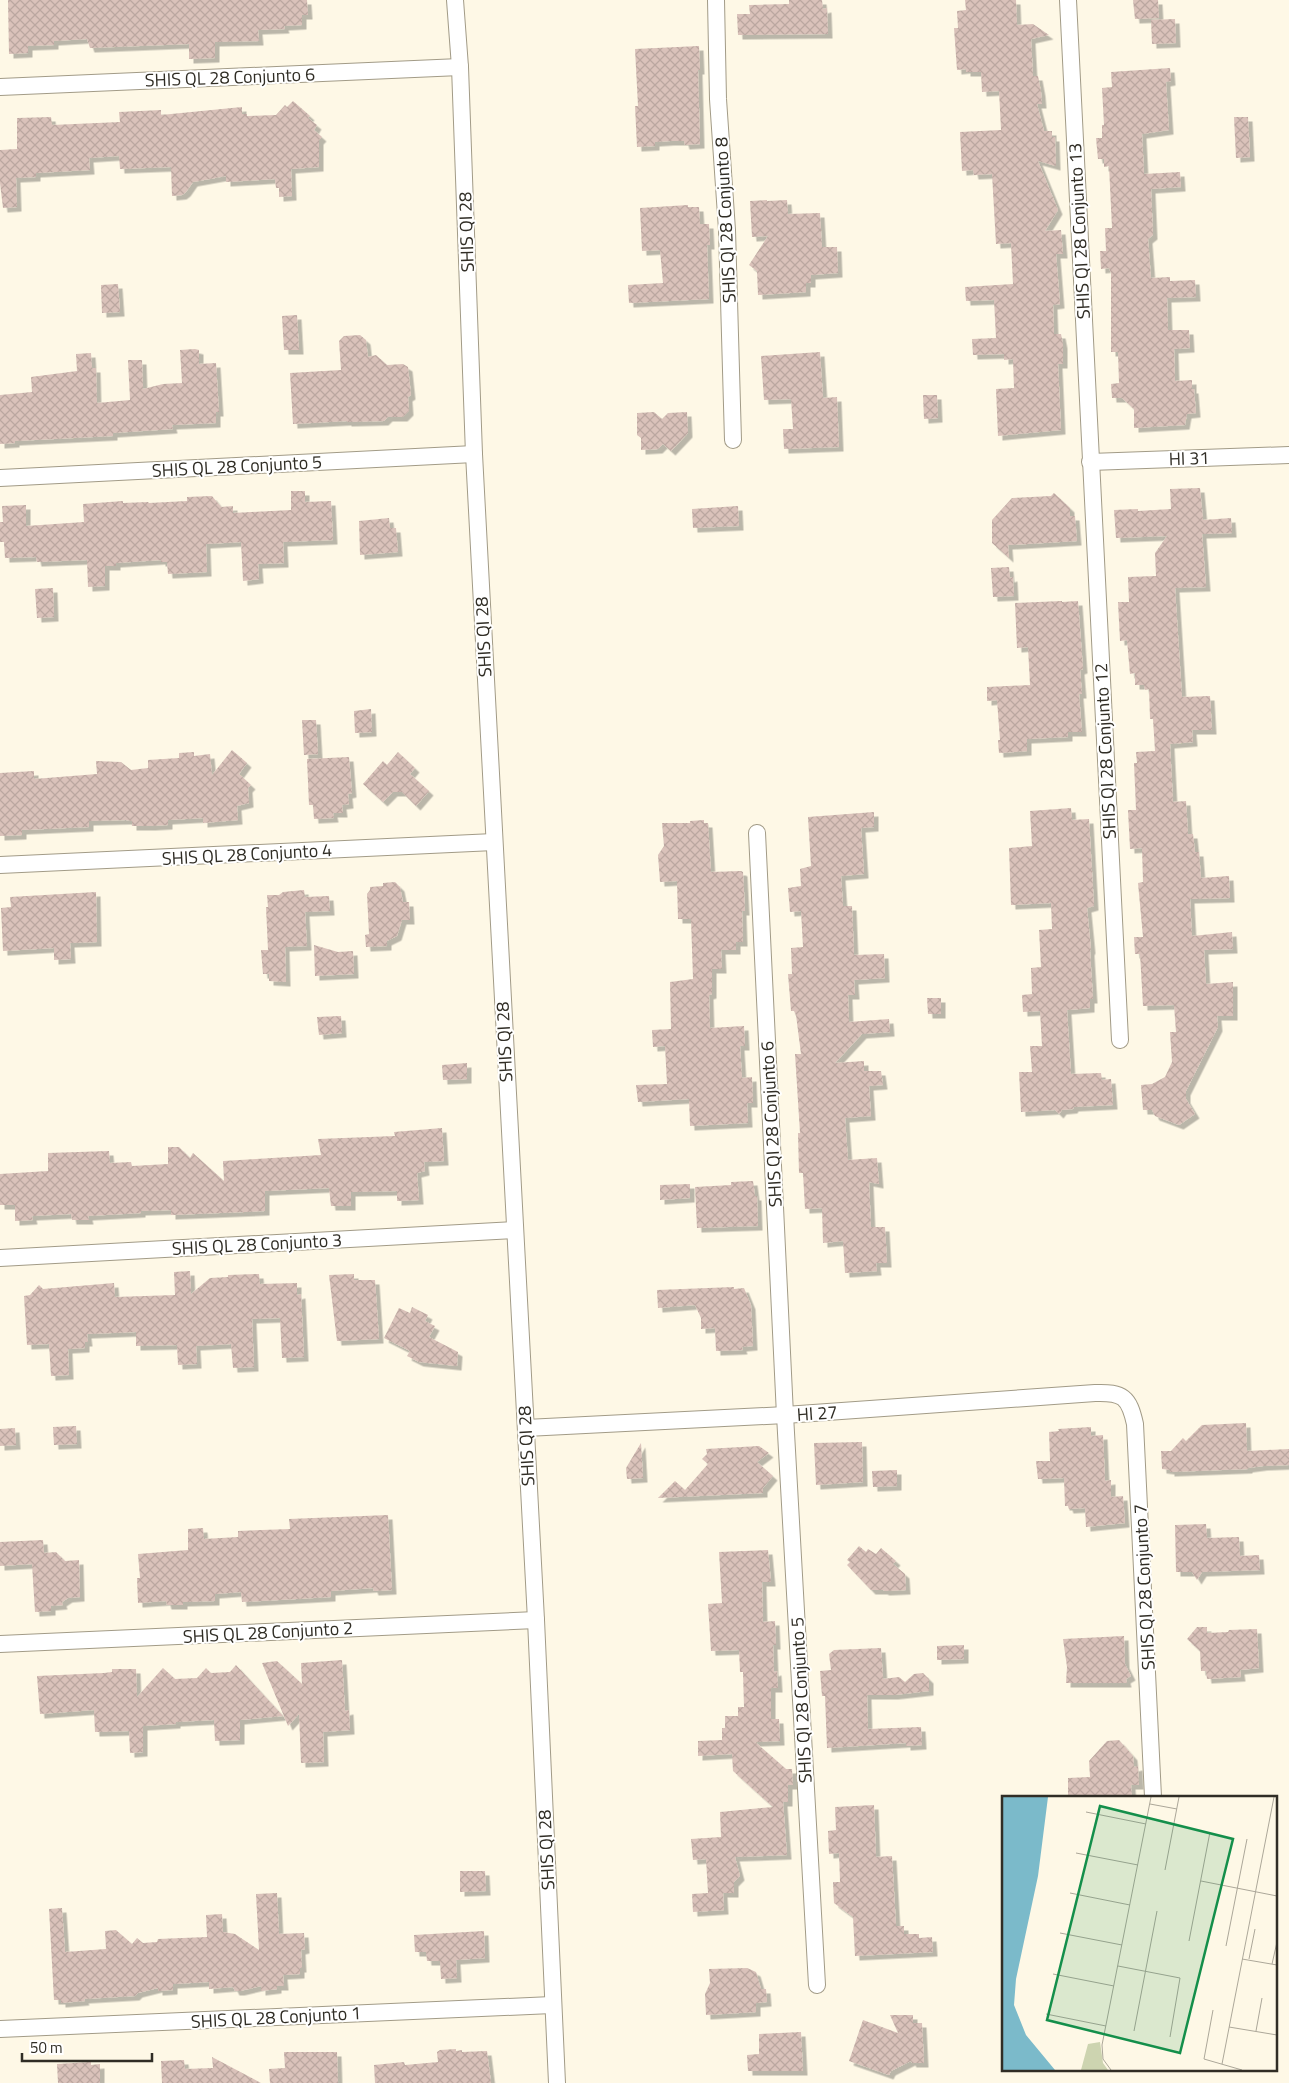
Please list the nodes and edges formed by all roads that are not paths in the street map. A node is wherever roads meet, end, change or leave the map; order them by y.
1 (455, 0) edge
2 (716, 0) edge
3 (1068, 0) edge
4 (460, 67) junction
5 (0, 87) edge
6 (733, 440) dead end
7 (474, 454) junction
8 (1289, 455) edge
9 (1090, 462) junction
10 (0, 478) edge
11 (757, 833) dead end
12 (494, 842) junction
13 (0, 865) edge
14 (1120, 1040) dead end
15 (515, 1230) junction
16 (0, 1258) edge
17 (1108, 1392) joint
18 (785, 1415) junction
19 (526, 1428) junction
20 (536, 1620) junction
21 (0, 1644) edge
22 (1153, 1796) edge
23 (817, 1985) dead end
24 (552, 2004) junction
25 (0, 2030) edge
26 (556, 2083) edge

1 - 4 street, SHIS QI 28
2 - 6 street, SHIS QI 28 Conjunto 8
3 - 9 street, SHIS QI 28 Conjunto 13
4 - 5 street, SHIS QL 28 Conjunto 6
4 - 7 street, SHIS QI 28
7 - 10 street, SHIS QL 28 Conjunto 5
7 - 12 street, SHIS QI 28
8 - 9 street, HI 31
9 - 14 street, SHIS QI 28 Conjunto 12
11 - 18 street, SHIS QI 28 Conjunto 6
12 - 13 street, SHIS QL 28 Conjunto 4
12 - 15 street, SHIS QI 28
15 - 16 street, SHIS QL 28 Conjunto 3
15 - 19 street, SHIS QI 28
17 - 18 street, HI 27
17 - 22 street, SHIS QI 28 Conjunto 7
18 - 19 street, HI 27
18 - 23 street, SHIS QI 28 Conjunto 5
19 - 20 street, SHIS QI 28
20 - 21 street, SHIS QL 28 Conjunto 2
20 - 24 street, SHIS QI 28
24 - 25 street, SHIS QL 28 Conjunto 1
24 - 26 street, SHIS QI 28

